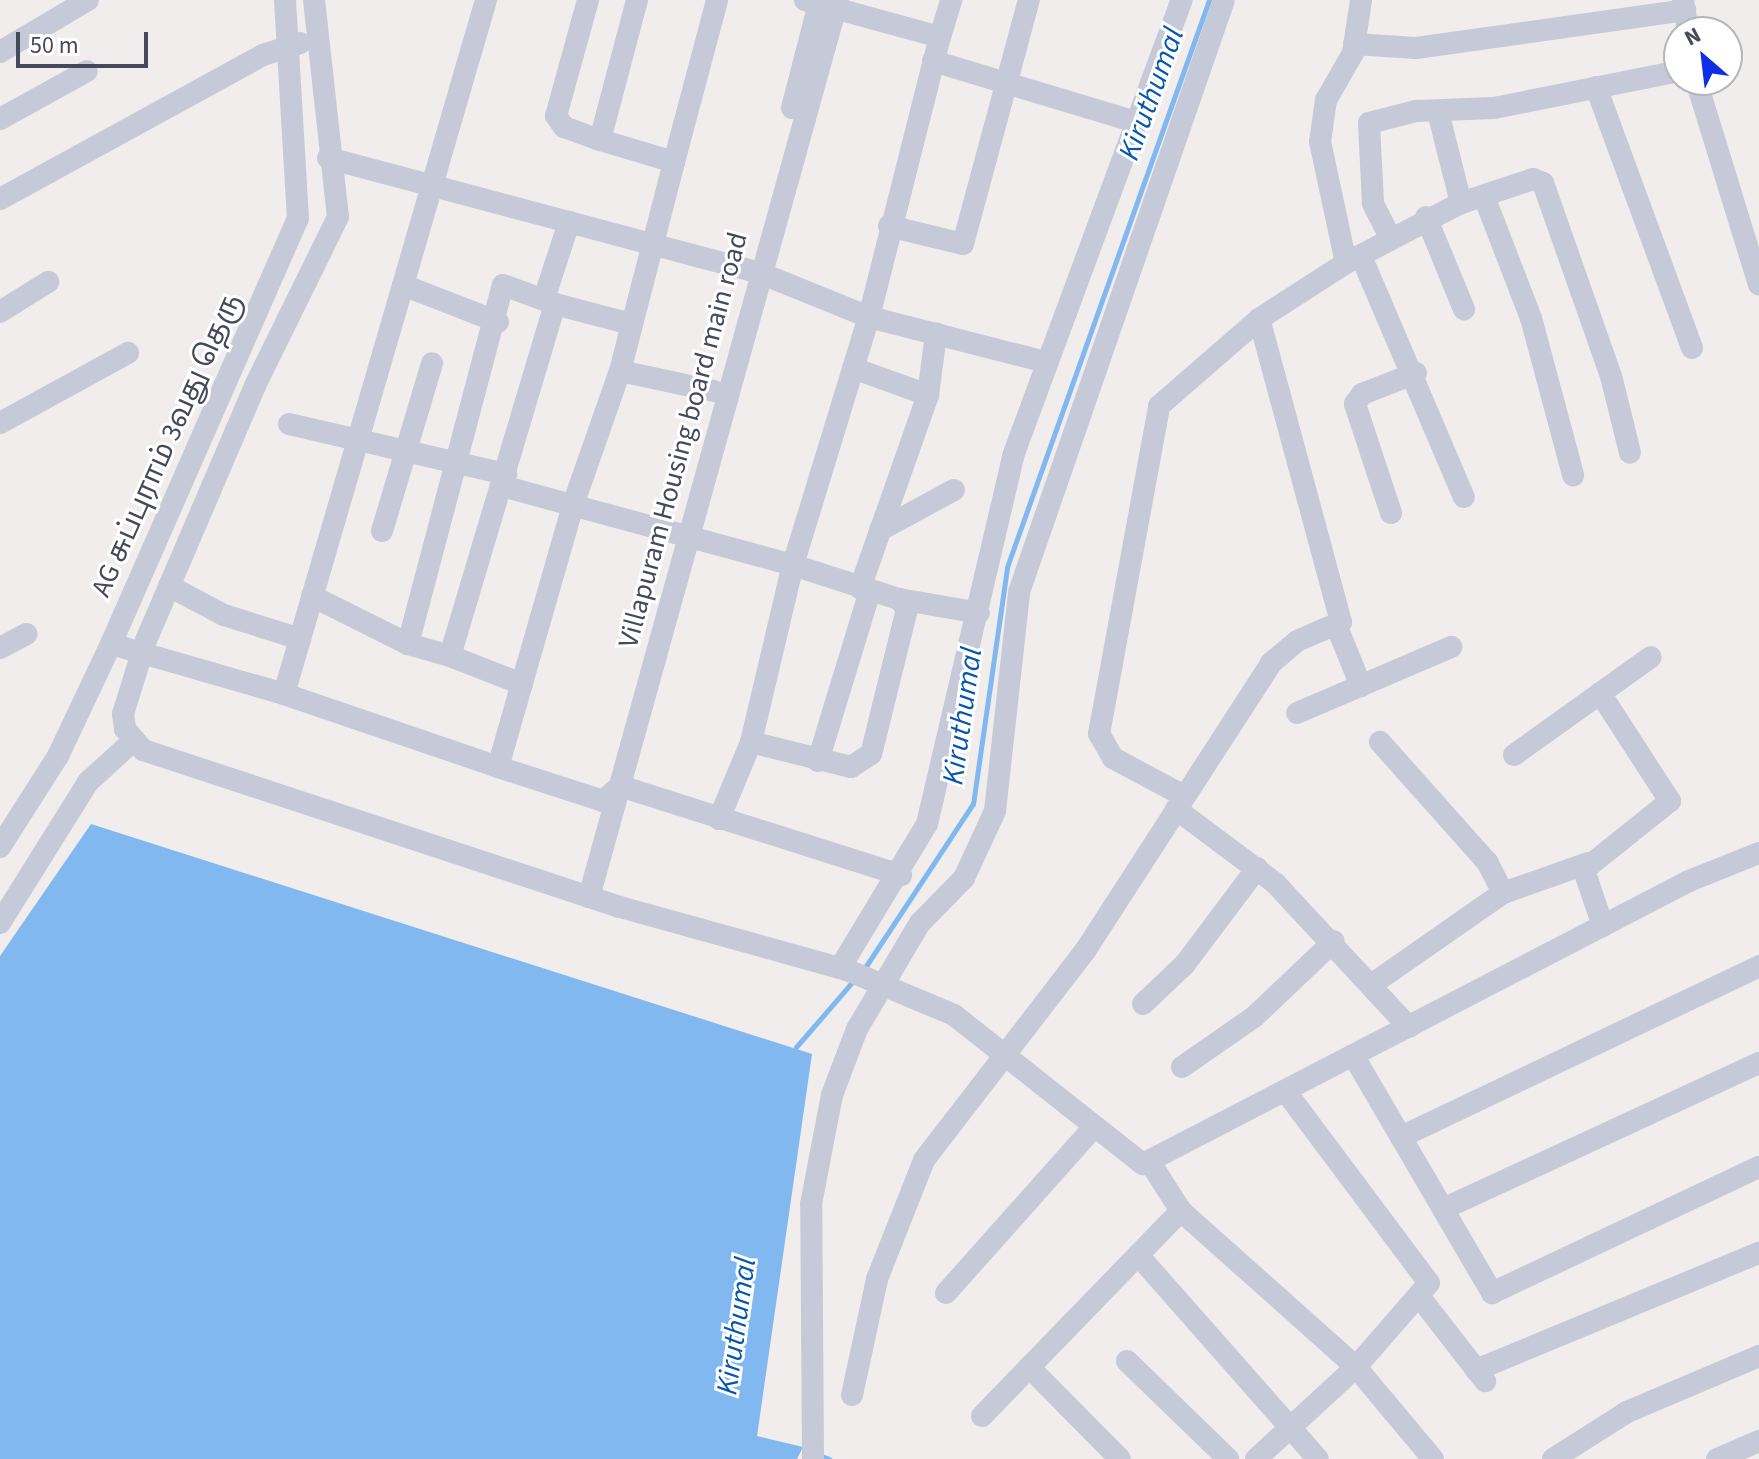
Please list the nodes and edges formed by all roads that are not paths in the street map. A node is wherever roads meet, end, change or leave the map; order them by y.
1 (88, 0) edge
2 (285, 0) edge
3 (314, 0) edge
4 (486, 0) edge
5 (588, 0) edge
6 (637, 0) edge
7 (717, 0) edge
8 (951, 0) edge
9 (1029, 0) edge
10 (1182, 0) edge
11 (1224, 0) edge
12 (1361, 0) edge
13 (823, 2) edge
14 (1685, 14) edge
15 (940, 37) junction
16 (302, 43) junction
17 (1354, 44) junction
18 (0, 52) edge
19 (933, 61) junction
20 (87, 71) dead end
21 (1663, 74) edge
22 (1007, 84) junction
23 (1596, 87) junction
24 (1701, 96) edge
25 (1438, 112) junction
26 (0, 119) edge
27 (1136, 122) junction
28 (600, 140) junction
29 (328, 158) junction
30 (674, 162) junction
31 (432, 186) junction
32 (0, 199) edge
33 (1485, 199) junction
34 (1461, 203) junction
35 (1426, 217) junction
36 (569, 222) junction
37 (889, 226) junction
38 (1390, 237) junction
39 (652, 245) junction
40 (298, 259) junction
41 (1354, 260) junction
42 (754, 272) junction
43 (1758, 278) edge
44 (48, 282) dead end
45 (403, 285) junction
46 (550, 300) junction
47 (1464, 309) dead end
48 (0, 312) edge
49 (869, 317) junction
50 (1259, 319) junction
51 (498, 322) junction
52 (627, 323) junction
53 (936, 334) junction
54 (1692, 348) dead end
55 (128, 353) dead end
56 (1046, 362) junction
57 (432, 363) dead end
58 (853, 368) junction
59 (620, 371) junction
60 (1416, 373) junction
61 (240, 380) junction
62 (714, 391) junction
63 (928, 395) junction
64 (0, 423) edge
65 (289, 424) dead end
66 (357, 442) junction
67 (406, 452) junction
68 (1630, 453) dead end
69 (459, 460) junction
70 (204, 466) junction
71 (1573, 475) dead end
72 (504, 480) junction
73 (954, 490) dead end
74 (1464, 497) dead end
75 (573, 505) junction
76 (1391, 513) dead end
77 (880, 530) junction
78 (382, 531) dead end
79 (681, 536) junction
80 (793, 565) junction
81 (169, 586) junction
82 (865, 589) junction
83 (312, 596) junction
84 (899, 599) junction
85 (979, 613) junction
86 (1337, 627) junction
87 (26, 634) dead end
88 (300, 639) junction
89 (408, 644) junction
90 (1451, 647) dead end
91 (0, 648) edge
92 (126, 649) junction
93 (450, 656) junction
94 (1651, 657) dead end
95 (522, 684) junction
96 (1361, 686) junction
97 (1600, 693) junction
98 (284, 694) junction
99 (1297, 713) dead end
100 (133, 741) junction
101 (751, 742) junction
102 (1380, 742) dead end
103 (1514, 755) dead end
104 (818, 761) junction
105 (498, 767) junction
106 (620, 786) junction
107 (603, 801) junction
108 (1180, 802) junction
109 (719, 819) junction
110 (0, 847) edge
111 (1759, 853) edge
112 (1588, 863) junction
113 (1257, 868) junction
114 (901, 875) junction
115 (1503, 893) junction
116 (583, 895) junction
117 (0, 923) edge
118 (1603, 926) junction
119 (1334, 941) junction
120 (1759, 966) edge
121 (844, 969) junction
122 (1371, 985) junction
123 (878, 986) junction
124 (1143, 1004) dead end
125 (1409, 1027) junction
126 (1353, 1055) junction
127 (1006, 1056) junction
128 (1759, 1063) edge
129 (1182, 1067) dead end
130 (1286, 1092) junction
131 (1093, 1128) junction
132 (1401, 1137) junction
133 (1151, 1164) junction
134 (1759, 1167) edge
135 (1443, 1209) junction
136 (1181, 1211) junction
137 (1759, 1253) edge
138 (1138, 1255) junction
139 (946, 1293) dead end
140 (1422, 1300) junction
141 (1759, 1356) edge
142 (1127, 1361) dead end
143 (1029, 1367) junction
144 (1356, 1367) junction
145 (852, 1395) dead end
146 (982, 1416) dead end
147 (1288, 1429) junction
148 (1759, 1441) edge
149 (814, 1452) edge
150 (1120, 1459) edge
151 (1228, 1459) edge
152 (1256, 1459) edge
153 (1318, 1459) edge
154 (1433, 1459) edge
155 (1553, 1459) edge
156 (1717, 1459) edge

1 - 18 street
2 - 16 street
3 - 16 street
4 - 31 street
5 - 28 street
6 - 28 street
7 - 30 street
8 - 15 street
9 - 22 street
10 - 27 street
11 - 123 street
12 - 17 street
13 - 15 street
13 - 42 street, Villapuram Housing board main road
14 - 17 street
15 - 19 street
16 - 29 street
16 - 32 street
16 - 40 street, AG சுப்புராம் 3வது தெரு
17 - 41 street
19 - 22 street
19 - 37 street
20 - 26 street
21 - 23 street
22 - 27 street
22 - 37 street
23 - 25 street
23 - 54 street
24 - 43 street
25 - 34 street
25 - 38 street
27 - 56 street
28 - 30 street
29 - 31 street
29 - 40 street
30 - 39 street
31 - 36 street
31 - 45 street
33 - 34 street
33 - 68 street
33 - 71 street
34 - 35 street
35 - 38 street
35 - 47 street
36 - 39 street
36 - 46 street
37 - 49 street
38 - 41 street
39 - 42 street
39 - 52 street
40 - 61 street
40 - 61 street, AG சுப்புராம் 3வது தெரு
41 - 50 street
41 - 60 street
42 - 49 street
42 - 62 street, Villapuram Housing board main road
42 - 79 street, Villapuram Housing board main road
44 - 48 street
45 - 51 street
45 - 66 street
46 - 51 street
46 - 52 street
46 - 72 street
49 - 53 street
49 - 58 street
50 - 86 street
50 - 108 street
51 - 69 street
52 - 59 street
53 - 56 street
53 - 63 street
55 - 64 street
56 - 85 street
57 - 67 street
58 - 63 street
58 - 80 street
59 - 62 street
59 - 75 street
60 - 74 street
60 - 76 street
61 - 70 street
62 - 79 street, Villapuram Housing board main road
63 - 77 street
65 - 66 street
66 - 67 street
66 - 83 street
67 - 69 street
67 - 78 street
69 - 72 street
69 - 89 street
70 - 81 street
70 - 92 street, AG சுப்புராம் 3வது தெரு
72 - 75 street
72 - 93 street
73 - 77 street
75 - 79 street
75 - 95 street
77 - 82 street
79 - 80 street
79 - 106 street, Villapuram Housing board main road
79 - 107 street, Villapuram Housing board main road
80 - 82 street
80 - 101 street
81 - 88 street
81 - 92 street
82 - 84 street
82 - 104 street
83 - 88 street
83 - 89 street
84 - 85 street
84 - 104 street
85 - 114 street
86 - 96 street
86 - 108 street
87 - 91 street
88 - 98 street
89 - 93 street
90 - 96 street
92 - 98 street
92 - 100 street
92 - 110 street, AG சுப்புராம் 3வது தெரு
93 - 95 street
94 - 97 street
95 - 105 street
96 - 99 street
97 - 103 street
97 - 112 street
98 - 105 street
100 - 116 street
100 - 117 street
101 - 104 street
101 - 109 street
102 - 115 street
105 - 107 street
106 - 107 street
106 - 109 street
106 - 116 street, Villapuram Housing board main road
107 - 116 street, Villapuram Housing board main road
108 - 113 street
108 - 127 street
109 - 114 street
111 - 118 street
112 - 115 street
112 - 118 street
113 - 119 street
113 - 124 street
114 - 121 street
115 - 122 street
116 - 121 street
118 - 125 street
119 - 122 street
119 - 129 street
120 - 132 street
121 - 123 street
122 - 125 street
123 - 127 street
123 - 149 street
125 - 126 street
126 - 130 street
126 - 132 street
127 - 131 street
127 - 145 street
128 - 135 street
130 - 133 street
130 - 140 street
131 - 133 street
131 - 139 street
132 - 135 street
133 - 136 street
134 - 135 street
136 - 138 street
136 - 144 street
137 - 140 street
138 - 143 street
138 - 147 street
140 - 144 street
141 - 155 street
142 - 151 street
143 - 146 street
143 - 150 street
144 - 147 street
144 - 154 street
147 - 152 street
147 - 153 street
148 - 156 street

